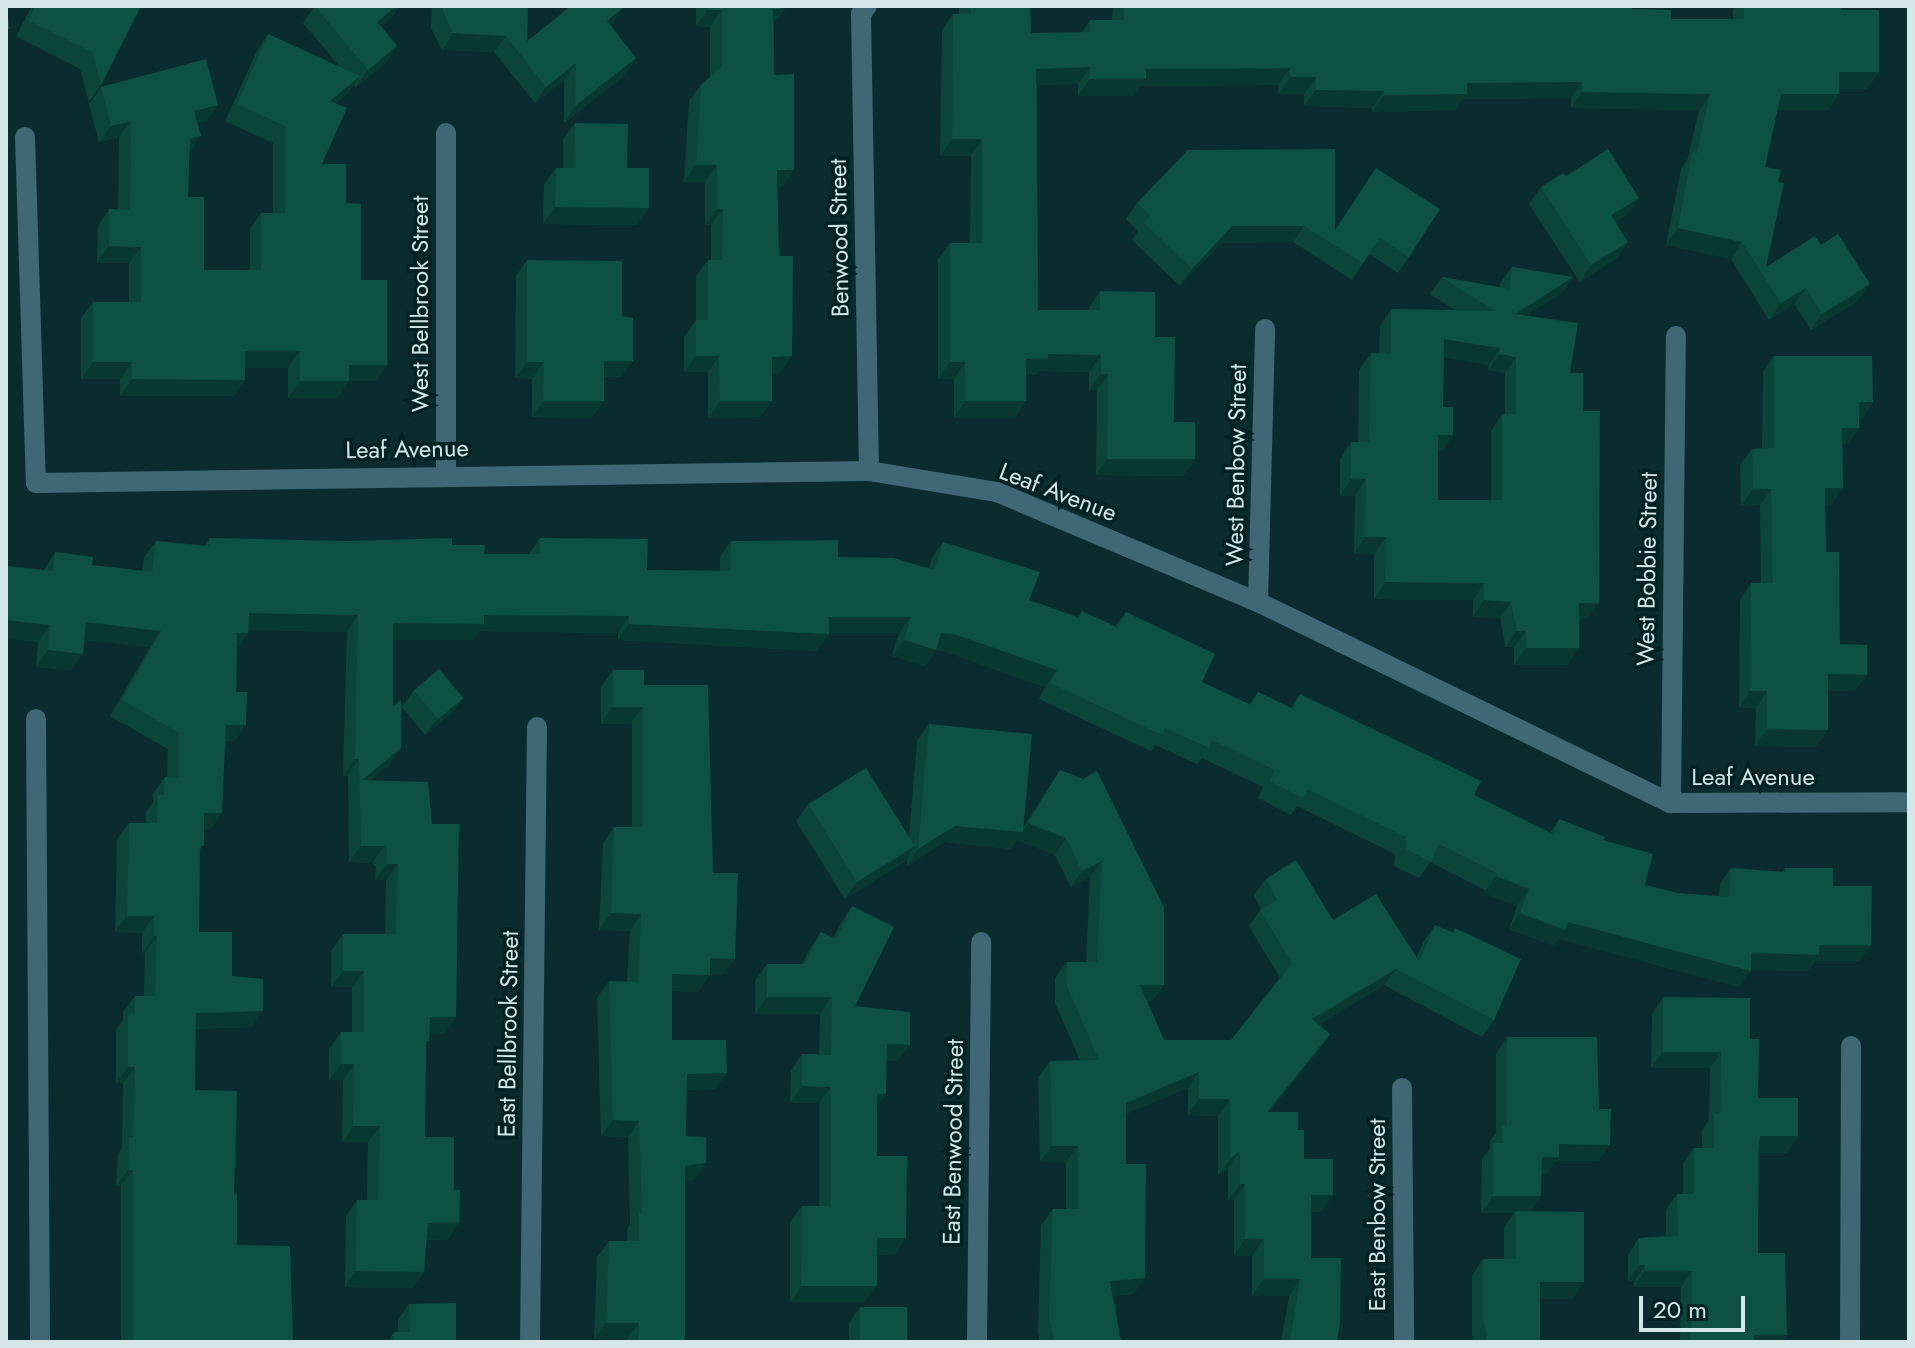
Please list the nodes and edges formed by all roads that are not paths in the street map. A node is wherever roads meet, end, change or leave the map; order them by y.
1 (867, 6) edge
2 (446, 133) dead end
3 (25, 137) dead end
4 (1265, 329) dead end
5 (1676, 336) dead end
6 (869, 471) junction
7 (446, 474) junction
8 (1258, 602) junction
9 (36, 719) dead end
10 (537, 727) dead end
11 (1909, 802) edge
12 (1671, 803) junction
13 (981, 942) dead end
14 (1851, 1046) dead end
15 (1402, 1088) dead end
16 (40, 1342) edge
17 (530, 1342) edge
18 (977, 1342) edge
19 (1404, 1342) edge
20 (1850, 1342) edge

1 - 6 street, Benwood Street
2 - 7 street, West Bellbrook Street
3 - 7 street, Leaf Avenue
4 - 8 street, West Benbow Street
5 - 12 street, West Bobbie Street
6 - 7 street, Leaf Avenue
6 - 8 street, Leaf Avenue
8 - 12 street, Leaf Avenue
9 - 16 street
10 - 17 street, East Bellbrook Street
11 - 12 street, Leaf Avenue
13 - 18 street, East Benwood Street
14 - 20 street
15 - 19 street, East Benbow Street

